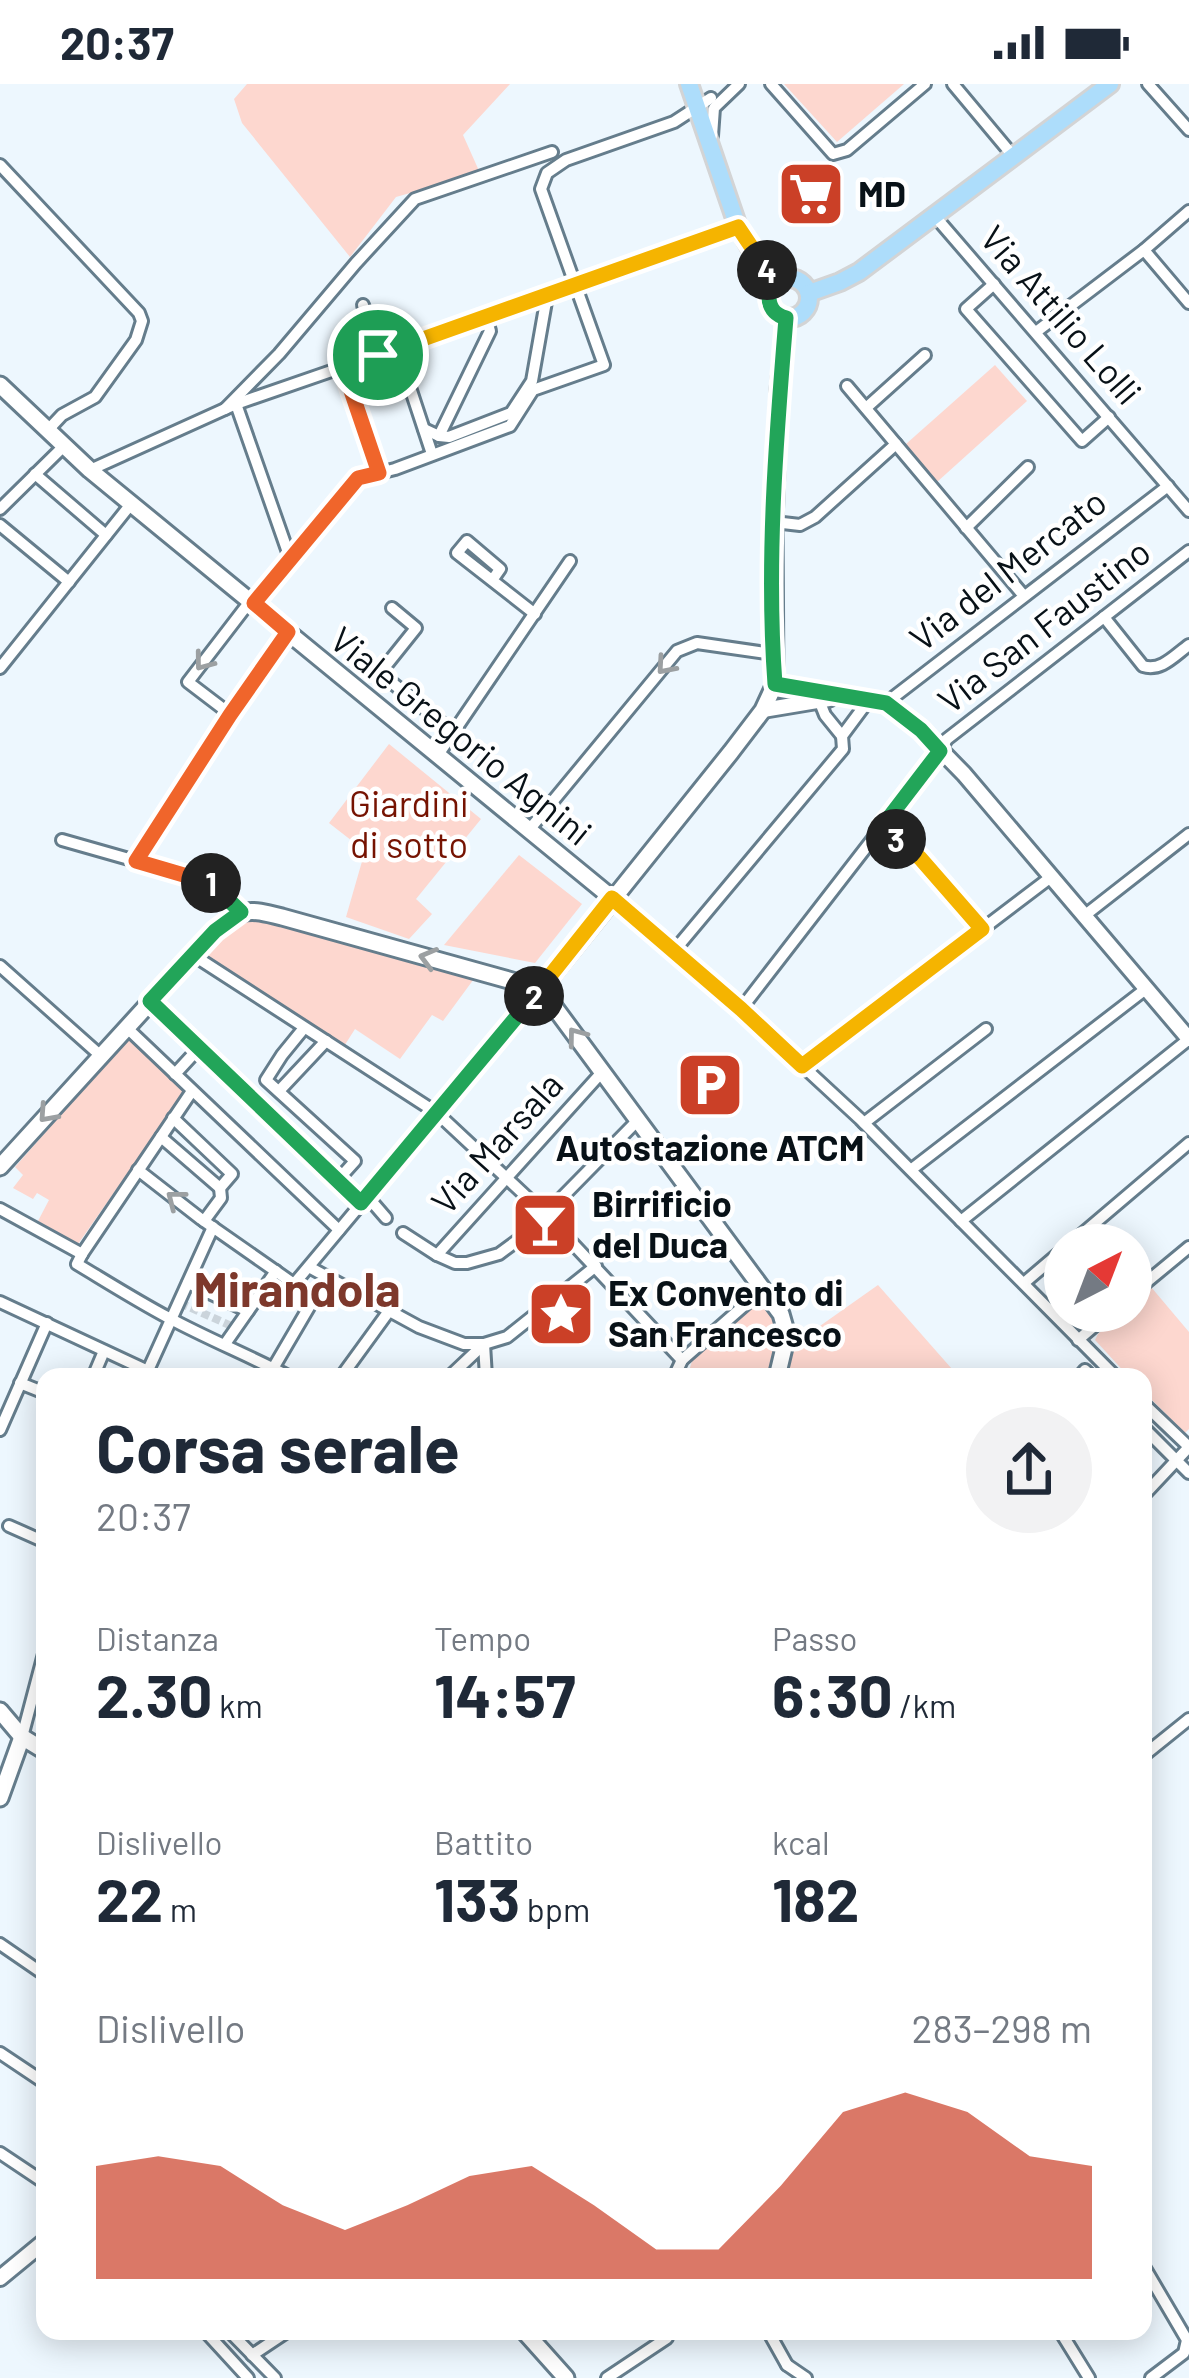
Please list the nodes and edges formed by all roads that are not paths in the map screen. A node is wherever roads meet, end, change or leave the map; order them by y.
1 (739, 84) edge
2 (771, 84) edge
3 (926, 84) edge
4 (952, 84) edge
5 (1110, 84) edge
6 (1148, 84) edge
7 (689, 85) edge
8 (712, 103) junction
9 (1189, 130) edge
10 (552, 152) dead end
11 (1014, 157) junction
12 (0, 165) edge
13 (1189, 211) edge
14 (934, 214) junction
15 (738, 227) junction
16 (1144, 250) junction
17 (777, 281) junction
18 (994, 284) junction
19 (574, 286) junction
20 (808, 293) junction
21 (547, 296) junction
22 (1189, 303) edge
23 (362, 305) dead end
24 (486, 317) junction
25 (786, 318) junction
26 (1036, 332) junction
27 (397, 348) junction
28 (378, 355) junction
29 (926, 355) dead end
30 (343, 367) junction
31 (0, 385) edge
32 (848, 386) dead end
33 (230, 407) junction
34 (866, 408) junction
35 (1109, 418) junction
36 (424, 429) junction
37 (47, 430) junction
38 (439, 436) junction
39 (896, 444) junction
40 (64, 446) junction
41 (432, 454) junction
42 (1028, 467) dead end
43 (90, 470) junction
44 (379, 473) junction
45 (35, 474) junction
46 (1168, 485) junction
47 (131, 504) junction
48 (0, 509) edge
49 (1189, 511) edge
50 (774, 522) junction
51 (0, 525) edge
52 (966, 528) junction
53 (106, 535) junction
54 (1189, 551) edge
55 (290, 558) junction
56 (570, 561) dead end
57 (493, 579) dead end
58 (69, 582) junction
59 (1024, 596) junction
60 (252, 601) junction
61 (392, 608) dead end
62 (535, 614) junction
63 (1104, 617) junction
64 (288, 632) junction
65 (1189, 645) edge
66 (772, 654) junction
67 (0, 668) edge
68 (775, 684) junction
69 (840, 697) junction
70 (819, 700) junction
71 (868, 701) junction
72 (886, 703) junction
73 (763, 710) junction
74 (230, 715) junction
75 (454, 732) junction
76 (842, 736) junction
77 (940, 751) junction
78 (438, 755) junction
79 (881, 828) junction
80 (529, 830) junction
81 (1189, 834) edge
82 (62, 840) dead end
83 (136, 861) junction
84 (1051, 877) junction
85 (612, 898) junction
86 (241, 912) junction
87 (1084, 916) junction
88 (982, 929) junction
89 (674, 951) junction
90 (193, 955) junction
91 (0, 965) edge
92 (541, 988) junction
93 (1147, 988) junction
94 (150, 1001) junction
95 (741, 1009) junction
96 (126, 1027) junction
97 (304, 1028) junction
98 (986, 1029) dead end
99 (1188, 1037) edge
100 (326, 1041) junction
101 (199, 1048) junction
102 (101, 1055) junction
103 (802, 1066) junction
104 (603, 1071) junction
105 (175, 1074) junction
106 (192, 1091) junction
107 (279, 1091) junction
108 (437, 1113) junction
109 (173, 1118) junction
110 (639, 1120) junction
111 (864, 1123) junction
112 (161, 1137) junction
113 (1189, 1143) edge
114 (0, 1166) edge
115 (912, 1168) junction
116 (138, 1170) junction
117 (507, 1177) junction
118 (337, 1180) junction
119 (220, 1188) junction
120 (364, 1200) junction
121 (0, 1209) edge
122 (545, 1214) junction
123 (386, 1218) dead end
124 (961, 1221) junction
125 (208, 1224) junction
126 (1094, 1224) edge
127 (339, 1230) junction
128 (403, 1233) dead end
129 (1189, 1247) edge
130 (82, 1254) junction
131 (436, 1255) junction
132 (596, 1266) junction
133 (1044, 1266) edge
134 (309, 1267) junction
135 (276, 1271) junction
136 (326, 1278) junction
137 (1152, 1278) edge
138 (188, 1283) junction
139 (1024, 1283) junction
140 (764, 1288) junction
141 (0, 1302) edge
142 (248, 1311) junction
143 (388, 1311) junction
144 (173, 1320) junction
145 (47, 1323) junction
146 (1087, 1332) edge
147 (1078, 1340) junction
148 (225, 1343) junction
149 (484, 1344) junction
150 (104, 1351) junction
151 (1097, 1358) junction
152 (682, 1360) junction
153 (97, 1368) edge
154 (135, 1368) edge
155 (149, 1368) edge
156 (263, 1368) edge
157 (274, 1368) edge
158 (347, 1368) edge
159 (459, 1368) edge
160 (485, 1368) edge
161 (678, 1368) edge
162 (779, 1368) edge
163 (1091, 1368) edge
164 (1107, 1368) edge
165 (20, 1383) junction
166 (36, 1389) edge
167 (1152, 1412) edge
168 (3, 1413) edge
169 (0, 1430) edge
170 (1152, 1436) edge
171 (1189, 1447) edge
172 (1176, 1460) junction
173 (1189, 1473) edge
174 (1152, 1486) edge
175 (10, 1526) dead end
176 (36, 1538) edge
177 (36, 1684) edge
178 (0, 1711) edge
179 (1189, 1720) edge
180 (22, 1737) junction
181 (36, 1746) edge
182 (1152, 1749) edge
183 (0, 1798) edge
184 (0, 1944) edge
185 (36, 1969) edge
186 (0, 2053) edge
187 (36, 2077) edge
188 (0, 2153) edge
189 (36, 2177) edge
190 (36, 2248) edge
191 (0, 2278) edge
192 (1152, 2280) edge
193 (223, 2340) edge
194 (228, 2340) edge
195 (274, 2340) edge
196 (532, 2340) edge
197 (665, 2340) edge
198 (773, 2340) edge
199 (1066, 2340) edge
200 (252, 2355) junction
201 (788, 2365) junction
202 (248, 2378) edge
203 (275, 2378) edge
204 (566, 2378) edge
205 (607, 2378) edge
206 (782, 2378) edge
207 (806, 2378) edge
208 (1089, 2378) edge
209 (1151, 2378) edge

1 - 8 street
2 - 3 street
4 - 11 street
5 - 11 main road
6 - 9 street
7 - 8 main road
8 - 15 main road
8 - 19 street
10 - 33 street
11 - 14 main road
12 - 37 street
13 - 16 street
14 - 18 street, Via Attilio Lolli
14 - 20 main road
15 - 17 main road
15 - 19 street
16 - 22 street
16 - 26 street
17 - 20 main road
17 - 25 main road
18 - 26 street, Via Attilio Lolli
18 - 35 street
19 - 21 street
19 - 41 street
20 - 25 main road
21 - 24 street
21 - 38 street
23 - 28 street
24 - 27 street
24 - 38 street
25 - 50 main road
26 - 35 street, Via Attilio Lolli
27 - 28 street
27 - 36 street
28 - 30 street
29 - 34 street
30 - 33 street
30 - 44 street
31 - 37 main road, Viale Gregorio Agnini
32 - 34 street
33 - 43 street
33 - 55 street
34 - 39 street
35 - 46 street, Via Attilio Lolli
36 - 38 street
36 - 41 street
37 - 40 main road, Viale Gregorio Agnini
39 - 50 street
39 - 52 street
40 - 43 main road, Viale Gregorio Agnini
40 - 45 street
41 - 44 street
42 - 52 street
43 - 47 main road, Viale Gregorio Agnini
44 - 55 street
45 - 48 street
45 - 53 street
46 - 49 street, Via Attilio Lolli
46 - 59 street, Via del Mercato
47 - 53 street
47 - 60 main road, Viale Gregorio Agnini
50 - 66 main road
51 - 58 street
52 - 59 street
53 - 58 street
54 - 63 street, Via San Faustino
55 - 60 street
56 - 62 street
57 - 62 street
58 - 67 street
59 - 72 street, Via del Mercato
60 - 64 main road, Viale Gregorio Agnini
60 -> 74 street
61 - 75 street
62 - 75 street
63 - 65 street
63 - 77 street, Via San Faustino
64 - 74 street
64 - 78 main road, Viale Gregorio Agnini
66 - 68 main road
66 -> 80 street
68 - 69 street
68 - 73 main road
69 - 70 street
69 - 71 street
70 - 73 street
70 - 76 street
71 - 72 street
71 - 76 street
72 - 77 street
73 - 85 main road
74 - 83 street
75 - 78 street
76 - 89 street
77 - 79 street, Via San Faustino
77 - 84 street
78 - 80 main road, Viale Gregorio Agnini
79 - 88 street
79 - 95 street, Via San Faustino
80 - 85 main road, Viale Gregorio Agnini
81 - 87 street
82 - 83 street
83 - 86 street
84 - 87 street
84 - 88 street
85 - 89 street
85 - 92 main road
86 - 90 main road
92 -> 86 main road
87 - 93 street
88 - 103 street
89 - 95 street
90 - 94 main road
90 - 97 street
91 - 102 street
104 -> 92 main road
92 - 108 street
93 - 99 street
93 - 115 street
94 - 96 main road
94 - 101 street
95 - 103 street
96 - 102 main road
96 - 105 street
97 - 100 street
97 - 107 street
98 - 111 street
99 - 124 street
100 - 107 street
100 - 108 street
101 - 105 street
101 - 118 street
102 -> 114 main road
103 - 111 street
104 - 110 main road
104 - 117 street, Via Marsala
105 - 106 street
106 - 109 street
106 - 127 street
107 - 118 street
108 - 117 street
108 - 120 street
109 - 112 street
109 - 119 street
110 - 122 street
110 - 140 main road
111 - 115 street
112 - 116 street
112 - 119 street
113 - 126 street
115 - 124 street
125 -> 116 street
116 - 130 street
117 - 122 street
117 - 131 street, Via Marsala
118 - 120 street
119 - 125 street
120 - 123 street
120 - 127 street
121 - 130 street
122 - 131 street
122 - 132 street
124 - 139 street
125 - 135 street
125 - 138 street
127 - 134 street
128 - 131 street
129 - 137 street
130 - 144 street
132 - 149 street
132 - 152 street
133 - 139 street
134 - 135 street
134 - 136 street
135 - 142 street
136 - 143 street
136 - 157 street
138 - 142 street
138 - 144 street
139 - 147 street
140 - 152 street
140 - 162 main road
141 - 145 street
142 - 148 street
143 - 149 street
143 - 158 street
144 - 148 street
144 - 155 street
145 - 150 street
145 - 165 street
146 - 147 street
147 - 151 street
148 - 156 street
149 - 159 street
149 - 160 street
150 - 153 street
150 - 154 street
151 - 163 street
151 - 164 street
152 - 161 street
165 - 166 street
165 - 168 street
167 - 171 street
168 - 169 street
170 - 172 street
171 - 172 street
172 - 173 street
172 - 174 street
175 - 176 street
177 - 180 street
178 - 180 main road
179 - 182 street
180 - 181 main road
180 - 183 main road
184 - 185 street
186 - 187 street
188 - 189 street
190 - 191 street
192 - 209 street
193 - 202 street
194 - 200 street
195 - 200 street
196 - 204 main road
197 - 205 street
198 - 201 street
199 - 208 street
200 - 203 street
201 - 206 street
201 - 207 street

